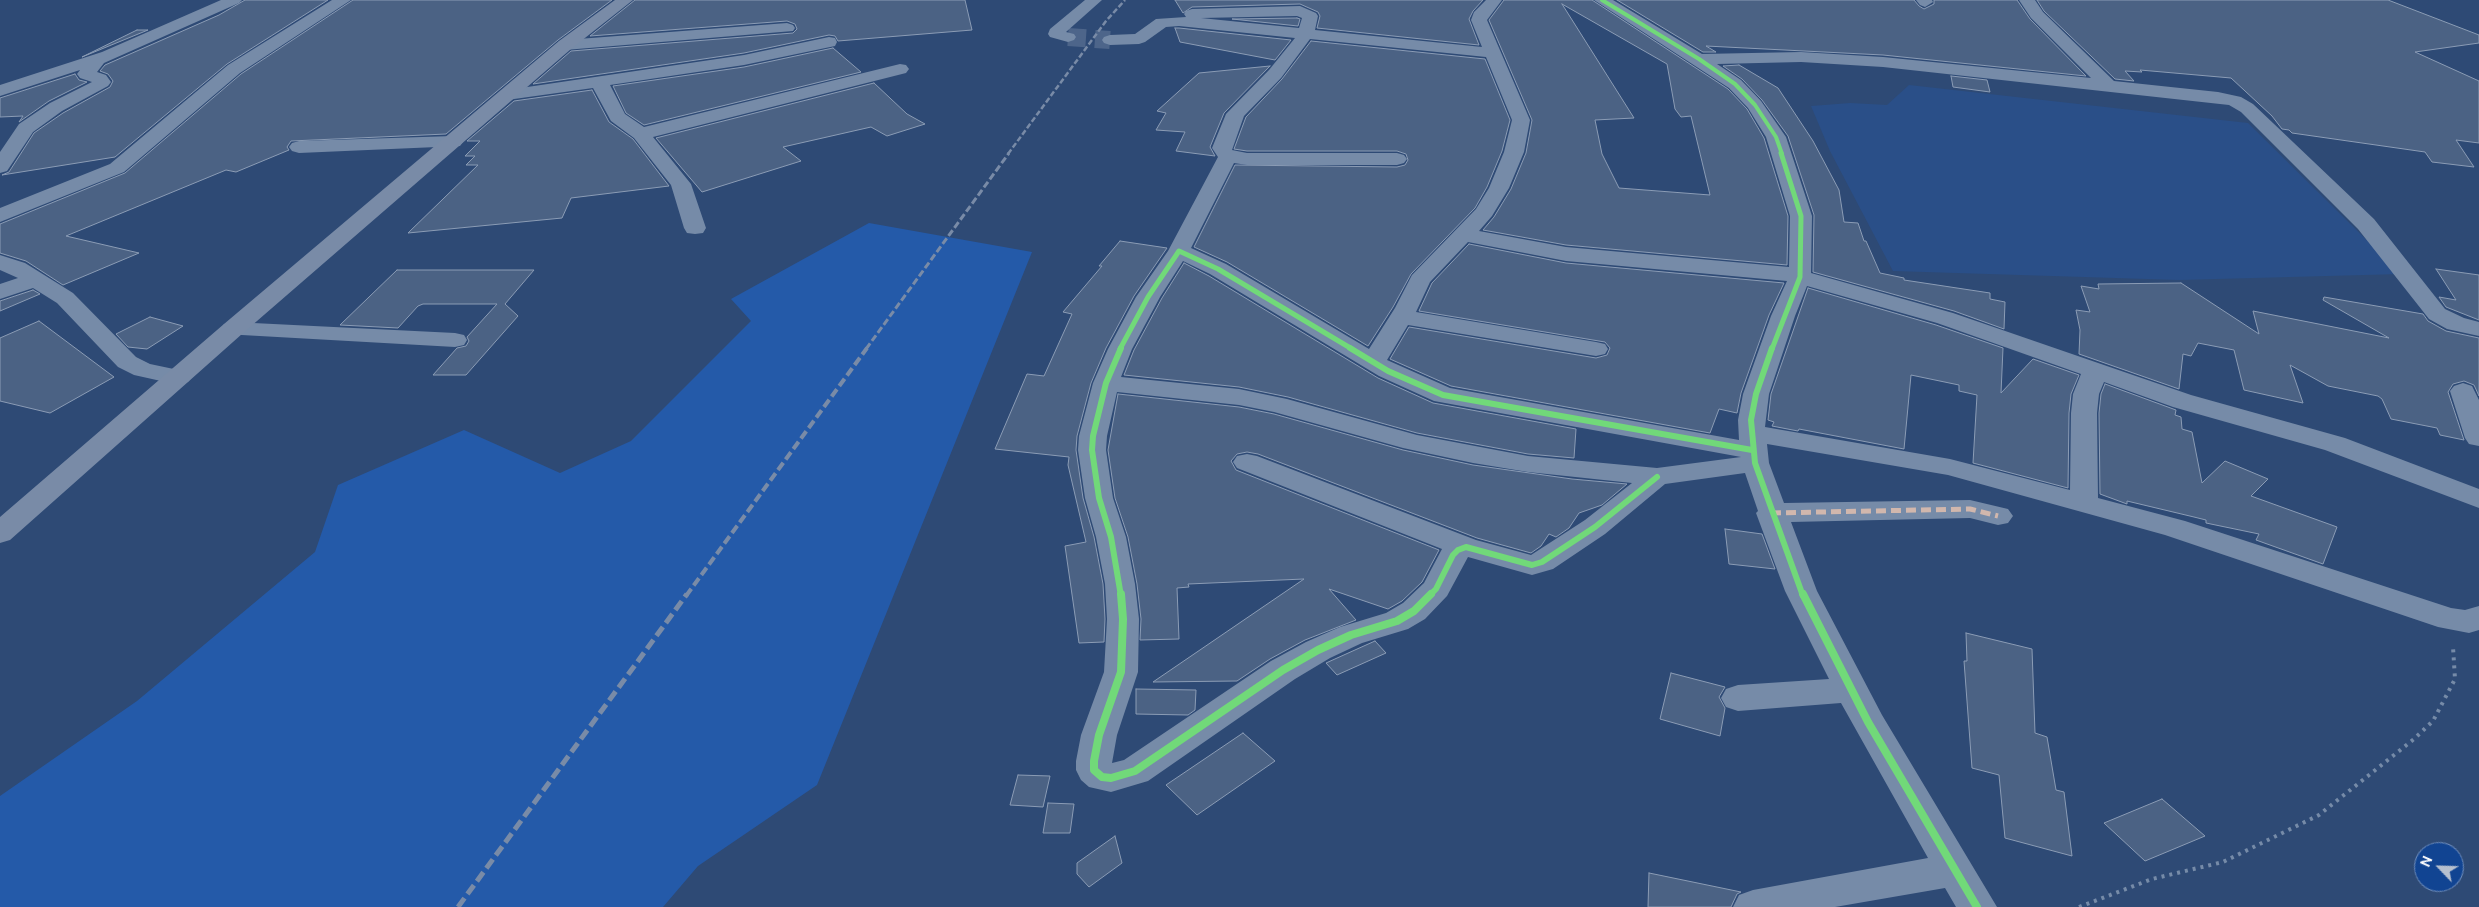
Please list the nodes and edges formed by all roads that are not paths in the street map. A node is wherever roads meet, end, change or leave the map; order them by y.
1 (234, 0) edge
2 (343, 0) edge
3 (625, 0) edge
4 (1094, 0) edge
5 (1494, 0) edge
6 (1602, 0) edge
7 (2027, 0) edge
8 (1307, 6) edge
9 (1192, 14) dead end
10 (787, 28) dead end
11 (1306, 34) junction
12 (1068, 37) dead end
13 (1110, 40) tunnel mouth
14 (829, 42) dead end
15 (565, 45) junction
16 (1492, 53) junction
17 (1700, 59) junction
18 (97, 60) junction
19 (900, 69) dead end
20 (0, 80) edge
21 (23, 82) junction
22 (599, 82) junction
23 (2108, 85) junction
24 (0, 92) edge
25 (507, 95) junction
26 (641, 134) junction
27 (453, 142) junction
28 (299, 147) dead end
29 (1228, 156) junction
30 (1397, 159) dead end
31 (0, 167) edge
32 (0, 216) edge
33 (695, 228) dead end
34 (1464, 235) junction
35 (1179, 251) junction
36 (0, 262) edge
37 (1800, 277) junction
38 (35, 280) junction
39 (0, 292) edge
40 (1401, 317) junction
41 (233, 329) junction
42 (2479, 329) edge
43 (455, 340) dead end
44 (1596, 349) dead end
45 (1373, 362) junction
46 (2095, 372) junction
47 (179, 377) junction
48 (1106, 383) junction
49 (2463, 391) dead end
50 (2479, 438) edge
51 (1753, 449) junction
52 (1247, 462) dead end
53 (1656, 478) junction
54 (2479, 499) edge
55 (2084, 502) junction
56 (1771, 514) junction
57 (1998, 516) dead end
58 (0, 533) edge
59 (1466, 547) junction
60 (2479, 616) edge
61 (1852, 690) junction
62 (1738, 698) dead end
63 (1955, 870) junction
64 (1753, 907) edge
65 (1977, 907) edge

1 - 18 street
2 - 32 street
3 - 15 highway
4 - 12 street
5 - 16 street
6 - 17 street
7 - 23 street
8 - 9 street
8 - 11 street
10 - 15 street
11 - 13 street
11 - 16 street
11 - 29 street
14 - 22 street
15 - 25 highway
16 - 34 street
17 - 23 street
17 - 37 street
18 - 21 street
18 - 31 street
19 - 26 street
20 - 21 street
21 - 24 street
22 - 25 street
22 - 26 street
23 - 42 street
25 - 27 highway
26 - 33 street
27 - 28 street
27 - 41 highway
29 - 30 street
29 - 35 street
34 - 37 street
34 - 40 street
35 - 45 street
35 - 48 street
36 - 38 street
37 - 46 street
37 - 51 street
38 - 39 street
38 - 47 street
40 - 44 street
40 - 45 street
41 - 43 street
41 - 47 highway
45 - 51 street
46 - 54 street
46 - 55 street
47 - 58 highway
48 - 53 street
48 - 59 street
49 - 50 street
51 - 53 street
51 - 55 street
51 - 56 street
52 - 59 street
53 - 59 street
55 - 60 street
56 - 57 street
56 - 61 street
61 - 62 street
61 - 63 street
63 - 64 street
63 - 65 street

